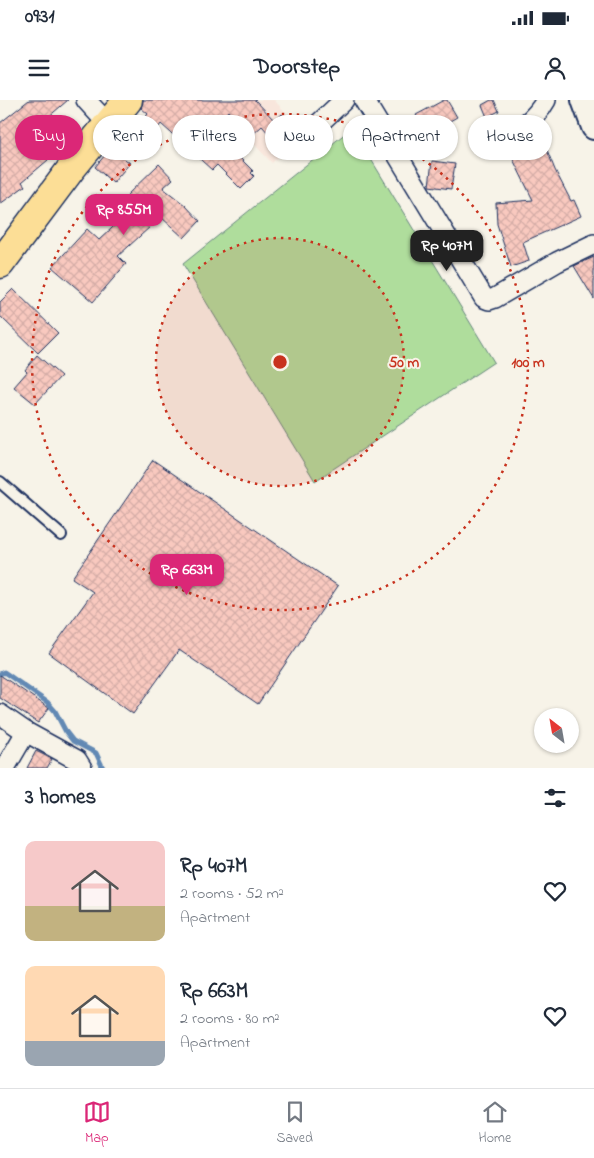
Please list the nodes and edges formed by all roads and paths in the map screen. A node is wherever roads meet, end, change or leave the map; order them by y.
1 (86, 100) edge
2 (128, 100) edge
3 (344, 100) edge
4 (364, 100) edge
5 (546, 100) edge
6 (584, 100) edge
7 (100, 115) edge
8 (116, 115) edge
9 (328, 115) edge
10 (535, 115) edge
11 (594, 127) edge
12 (93, 143) edge
13 (594, 244) edge
14 (0, 264) edge
15 (0, 482) edge
16 (61, 535) dead end
17 (0, 714) edge
18 (26, 732) junction
19 (5, 768) edge
20 (82, 768) edge

1 - 7 street
2 - 8 main road
3 - 9 street
4 - 13 street
5 - 10 street
6 - 11 street
12 - 14 main road
15 - 16 lane
17 - 18 street
18 - 19 street
18 - 20 street

